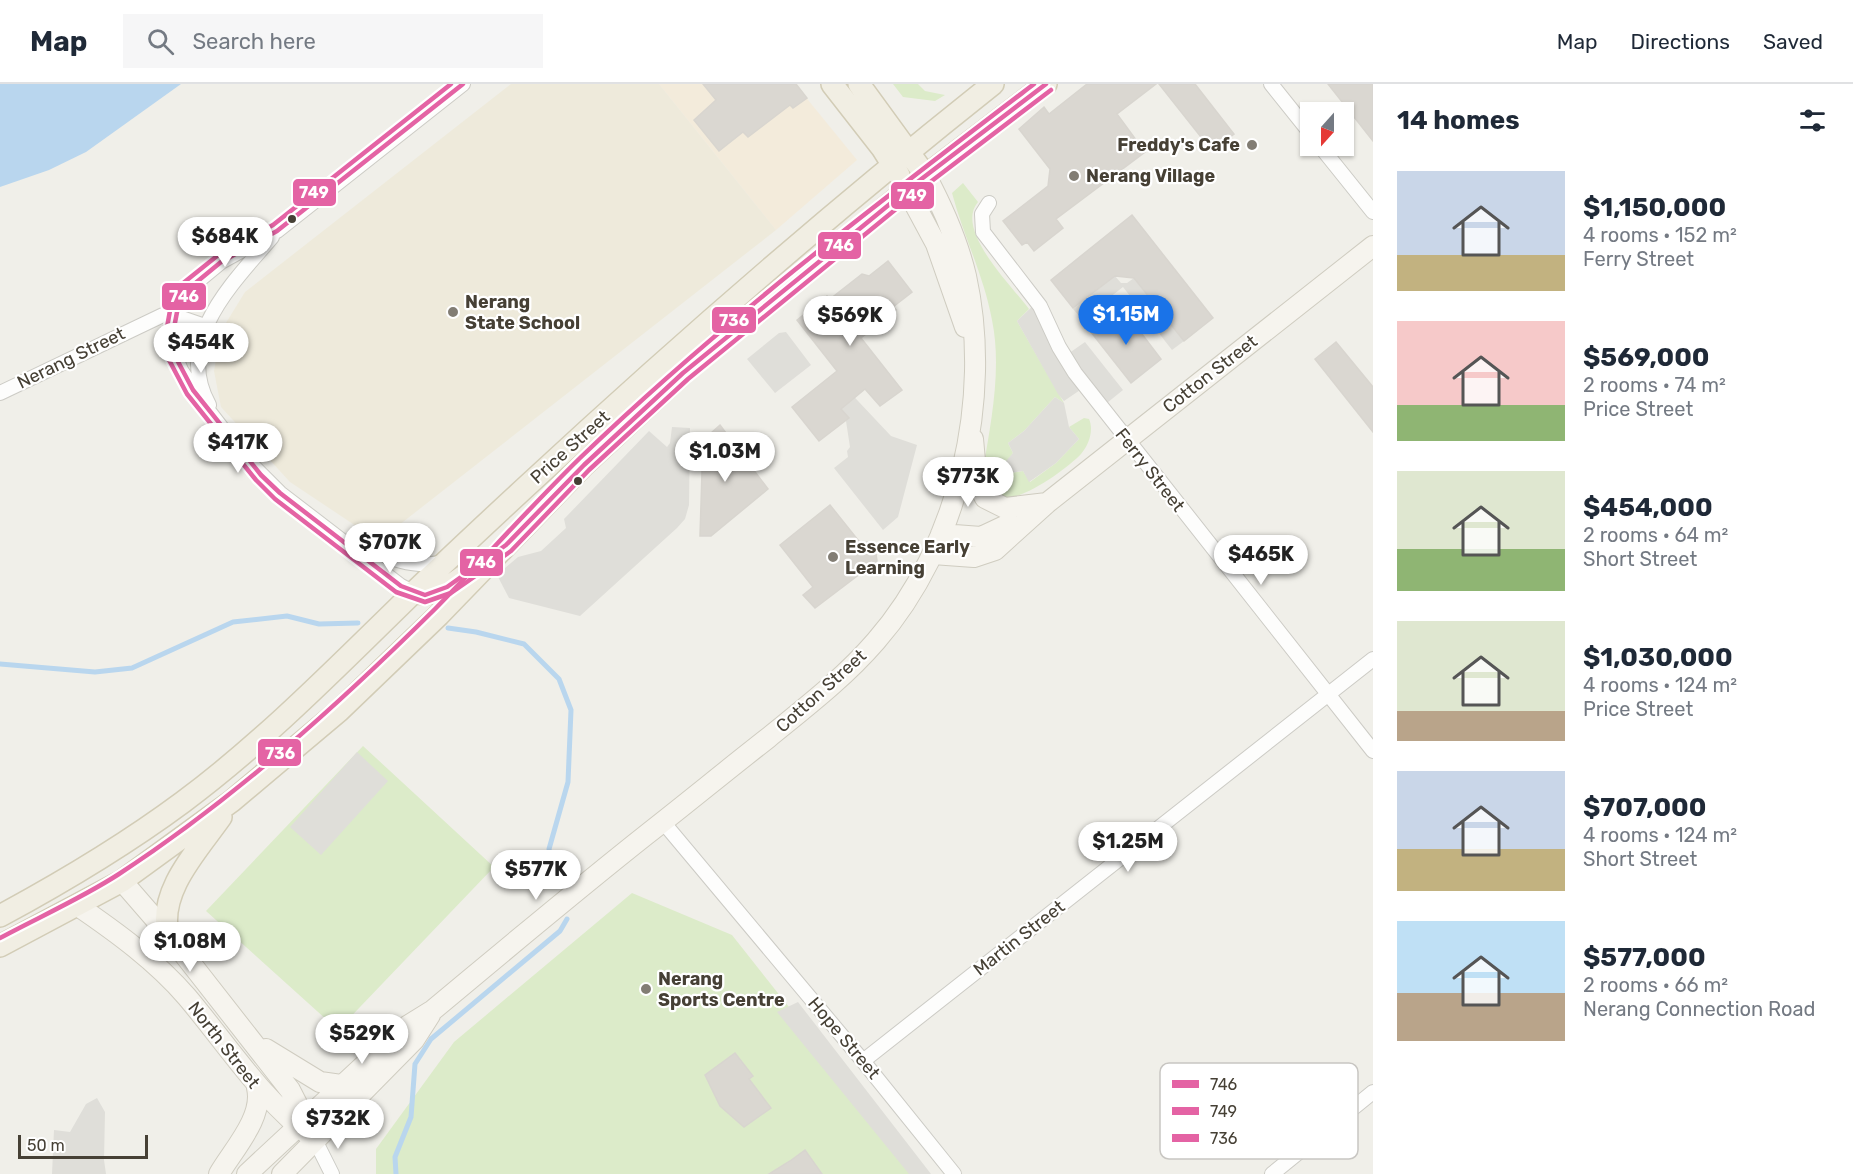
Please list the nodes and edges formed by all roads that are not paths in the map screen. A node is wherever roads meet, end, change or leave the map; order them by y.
1 (463, 84) edge
2 (832, 84) edge
3 (859, 84) edge
4 (993, 84) edge
5 (1046, 84) edge
6 (1271, 84) edge
7 (1300, 120) edge
8 (909, 150) junction
9 (1328, 156) edge
10 (892, 165) junction
11 (926, 176) junction
12 (907, 190) junction
13 (989, 203) dead end
14 (1373, 212) edge
15 (277, 231) junction
16 (1373, 246) edge
17 (176, 316) junction
18 (205, 326) junction
19 (974, 355) junction
20 (0, 393) edge
21 (971, 420) junction
22 (224, 430) junction
23 (1126, 440) junction
24 (1047, 503) junction
25 (334, 533) junction
26 (941, 534) junction
27 (507, 545) junction
28 (933, 554) junction
29 (450, 558) junction
30 (414, 592) junction
31 (1373, 660) edge
32 (1328, 696) junction
33 (1373, 751) edge
34 (232, 801) junction
35 (663, 822) junction
36 (122, 882) junction
37 (61, 883) junction
38 (78, 906) junction
39 (0, 916) edge
40 (168, 934) junction
41 (0, 946) edge
42 (433, 1010) junction
43 (247, 1035) junction
44 (863, 1061) junction
45 (341, 1084) junction
46 (257, 1088) junction
47 (1373, 1092) edge
48 (1358, 1104) edge
49 (301, 1122) junction
50 (315, 1140) junction
51 (1290, 1159) edge
52 (219, 1174) edge
53 (247, 1174) edge
54 (282, 1174) edge
55 (332, 1174) edge
56 (954, 1174) edge
57 (1272, 1174) edge

1 - 15 street
2 - 10 main road
3 - 8 main road
4 - 8 main road, Price Street
5 - 11 main road, Price Street
6 - 7 street
8 - 10 main road, Price Street
8 - 11 main road
9 - 14 street
10 - 12 main road
10 - 29 main road, Price Street
11 - 12 main road, Price Street
11 - 19 main road
12 - 19 main road
12 - 27 main road, Price Street
13 - 23 street, Ferry Street
15 - 17 street
15 - 18 street
16 - 23 main road, Cotton Street
17 - 18 street, Nerang Street
17 - 20 street, Nerang Street
17 - 22 street
18 - 22 street
19 - 21 main road
21 - 24 main road
21 - 26 main road
22 - 25 street
23 - 24 main road, Cotton Street
23 - 32 street, Ferry Street
24 - 26 main road, Cotton Street
24 - 28 main road, Cotton Street
25 - 29 street
25 - 30 street
26 - 28 main road
27 - 30 main road
27 - 34 main road, Price Street
28 - 35 main road, Cotton Street
29 - 30 main road, Price Street
30 - 37 main road, Price Street
31 - 32 street, Martin Street
32 - 33 street, Ferry Street
32 - 44 street, Martin Street
34 - 36 main road
34 - 40 main road
35 - 42 main road, Cotton Street
35 - 44 street, Hope Street
36 - 37 main road
36 - 38 main road
36 - 40 main road, North Street
37 - 39 main road
38 - 41 main road
38 - 46 main road, North Street
40 - 43 main road, North Street
42 - 45 main road
42 - 50 main road
43 - 45 main road
43 - 49 main road, North Street
44 - 56 street, Hope Street
45 - 49 main road
46 - 49 main road, North Street
46 - 52 main road
47 - 48 street
49 - 50 main road, North Street
49 - 53 main road
50 - 54 main road
50 - 55 street, North Street
51 - 57 street

